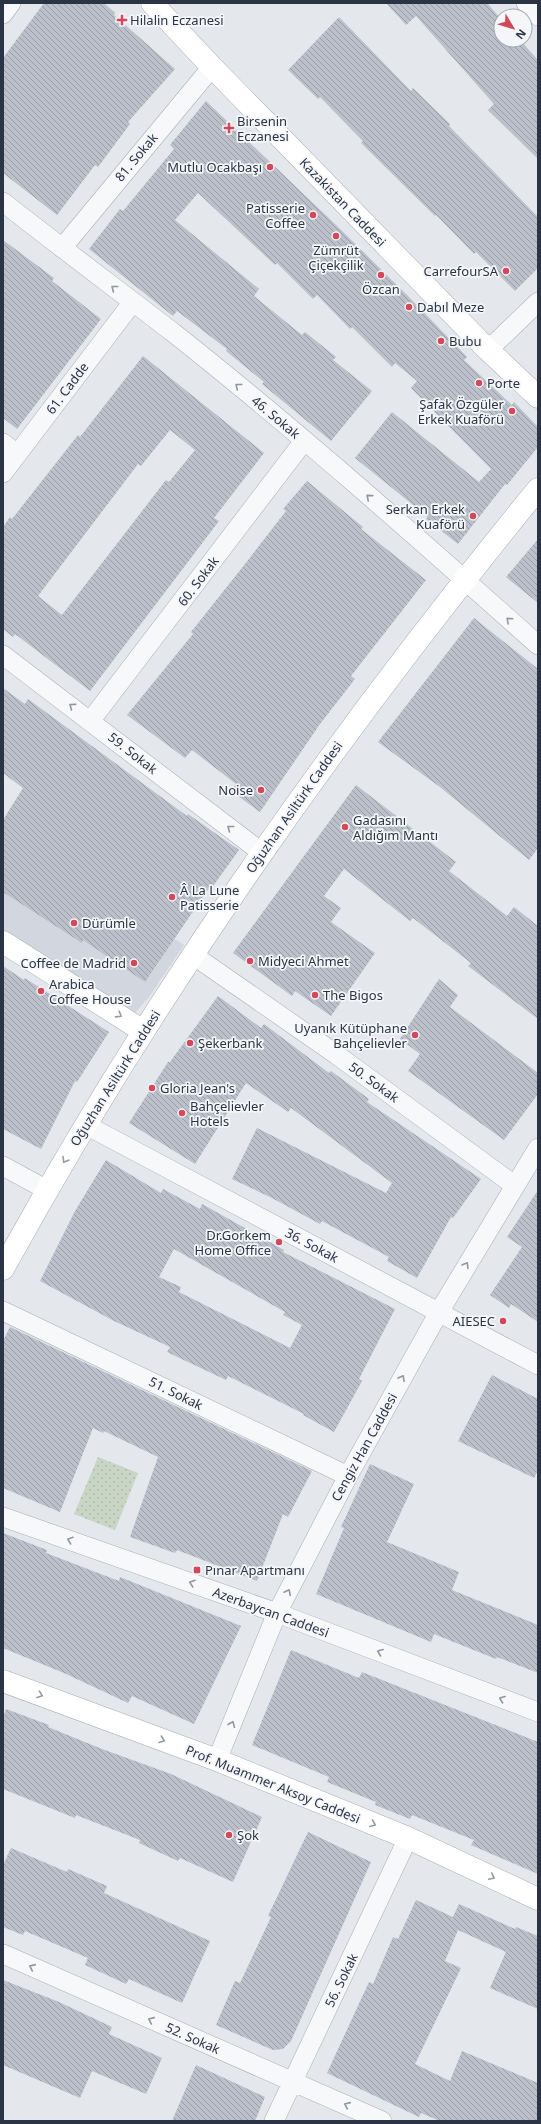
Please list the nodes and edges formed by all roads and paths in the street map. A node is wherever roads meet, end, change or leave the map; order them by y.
1 (11, 3) edge
2 (152, 3) edge
3 (3, 14) edge
4 (212, 67) junction
5 (3, 202) edge
6 (62, 248) junction
7 (538, 302) edge
8 (132, 303) junction
9 (488, 350) junction
10 (538, 397) edge
11 (304, 441) junction
12 (10, 449) edge
13 (3, 473) edge
14 (538, 488) edge
15 (464, 579) junction
16 (538, 646) edge
17 (3, 655) edge
18 (91, 720) junction
19 (261, 852) junction
20 (3, 942) edge
21 (193, 955) junction
22 (143, 1031) junction
23 (86, 1124) junction
24 (538, 1148) edge
25 (3, 1166) edge
26 (514, 1185) junction
27 (47, 1190) junction
28 (3, 1269) edge
29 (3, 1311) edge
30 (439, 1312) junction
31 (538, 1366) edge
32 (348, 1476) junction
33 (3, 1517) edge
34 (277, 1613) junction
35 (3, 1681) edge
36 (538, 1712) edge
37 (217, 1760) junction
38 (408, 1838) junction
39 (538, 1899) edge
40 (3, 1954) edge
41 (292, 2081) junction
42 (274, 2121) edge
43 (382, 2121) edge

1 - 3 street
2 - 4 main road, Kazakistan Caddesi
4 - 6 street, 81. Sokak
4 - 9 main road, Kazakistan Caddesi
5 - 6 street, 46. Sokak
8 -> 6 street, 46. Sokak
7 - 9 street
11 -> 8 street, 46. Sokak
8 - 12 street, 61. Cadde
9 - 10 main road, Kazakistan Caddesi
15 -> 11 street, 46. Sokak
11 - 18 street, 60. Sokak
12 - 13 street, 61. Cadde
14 - 15 main road, Oğuzhan Asiltürk Caddesi
16 -> 15 street, 46. Sokak
15 - 19 main road, Oğuzhan Asiltürk Caddesi
18 -> 17 street, 59. Sokak
19 -> 18 street, 59. Sokak
19 - 21 main road, Oğuzhan Asiltürk Caddesi
20 -> 22 main road
21 - 22 main road, Oğuzhan Asiltürk Caddesi
21 - 26 street, 50. Sokak
22 - 23 main road, Oğuzhan Asiltürk Caddesi
23 -> 27 main road, Oğuzhan Asiltürk Caddesi
23 - 30 street, 36. Sokak
24 - 26 street, Cengiz Han Caddesi
25 - 27 street
30 -> 26 street, Cengiz Han Caddesi
27 - 28 main road, Oğuzhan Asiltürk Caddesi
29 - 32 street, 51. Sokak
30 - 31 street, 36. Sokak
32 -> 30 street, Cengiz Han Caddesi
34 -> 32 street, Cengiz Han Caddesi
34 -> 33 street, Azerbaycan Caddesi
36 -> 34 street, Azerbaycan Caddesi
37 -> 34 street, Cengiz Han Caddesi
35 -> 37 main road, Prof. Muammer Aksoy Caddesi
37 -> 38 main road, Prof. Muammer Aksoy Caddesi
38 -> 39 main road, Prof. Muammer Aksoy Caddesi
38 - 41 street, 56. Sokak
41 -> 40 street, 52. Sokak
41 - 42 street, 56. Sokak
43 -> 41 street, 52. Sokak

